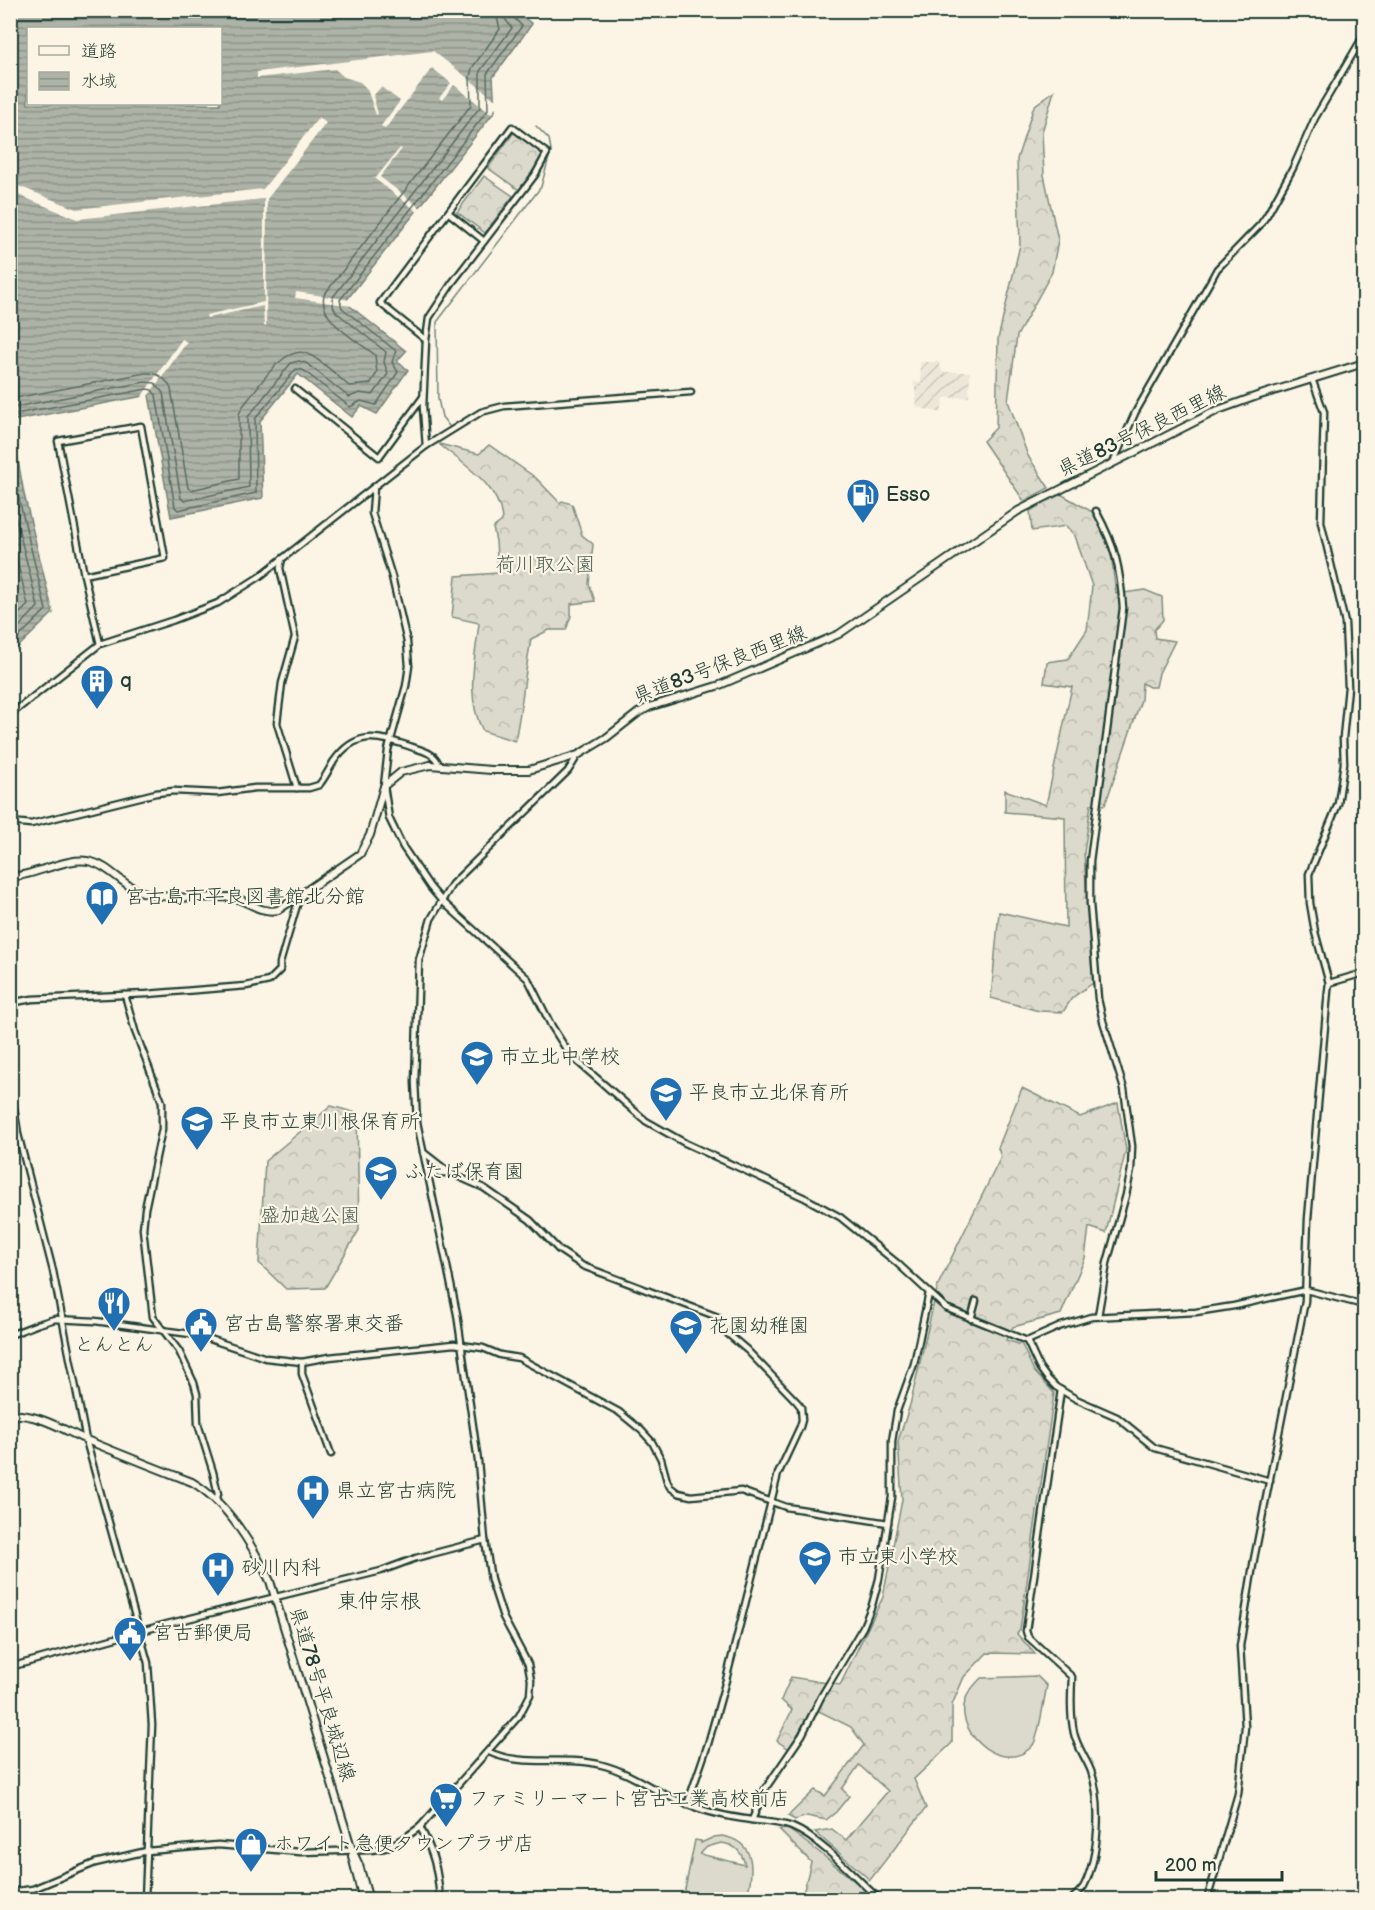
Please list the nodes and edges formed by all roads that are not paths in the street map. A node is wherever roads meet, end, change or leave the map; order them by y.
1 (1365, 35) edge
2 (449, 213) junction
3 (484, 241) junction
4 (426, 340) junction
5 (1365, 363) edge
6 (1312, 379) junction
7 (295, 389) dead end
8 (691, 392) dead end
9 (423, 398) junction
10 (426, 446) junction
11 (1113, 463) junction
12 (374, 487) junction
13 (1096, 511) dead end
14 (282, 559) junction
15 (84, 575) junction
16 (100, 644) junction
17 (10, 715) edge
18 (390, 740) junction
19 (578, 755) junction
20 (440, 765) junction
21 (384, 786) junction
22 (297, 788) junction
23 (10, 822) edge
24 (10, 877) edge
25 (303, 895) junction
26 (441, 900) junction
27 (1365, 973) edge
28 (1329, 983) junction
29 (124, 995) junction
30 (10, 1003) edge
31 (10, 1086) edge
32 (14, 1131) edge
33 (423, 1152) junction
34 (428, 1173) junction
35 (450, 1173) junction
36 (1306, 1290) junction
37 (929, 1293) junction
38 (976, 1301) dead end
39 (1365, 1305) edge
40 (1098, 1316) junction
41 (971, 1319) junction
42 (63, 1320) junction
43 (163, 1331) junction
44 (10, 1335) edge
45 (1027, 1341) junction
46 (461, 1344) junction
47 (302, 1362) junction
48 (1062, 1390) junction
49 (10, 1415) edge
50 (86, 1440) junction
51 (331, 1454) dead end
52 (1270, 1481) junction
53 (216, 1501) junction
54 (772, 1503) junction
55 (888, 1523) junction
56 (485, 1540) junction
57 (276, 1598) junction
58 (139, 1632) junction
59 (10, 1667) edge
60 (489, 1752) junction
61 (687, 1804) junction
62 (752, 1820) junction
63 (420, 1827) junction
64 (352, 1850) junction
65 (147, 1851) junction
66 (10, 1892) edge
67 (145, 1899) edge
68 (363, 1899) edge
69 (369, 1899) edge
70 (440, 1899) edge
71 (880, 1899) edge
72 (1071, 1899) edge
73 (1207, 1899) edge

1 - 11 street
2 - 3 street
2 - 3 street
2 - 4 street
3 - 4 street
4 - 9 street
5 - 6 main road, 県道83号保良西里線
6 - 11 main road, 県道83号保良西里線
6 - 28 street
7 - 9 street
8 - 10 street
9 - 10 street
10 - 12 street
11 - 19 main road, 県道83号保良西里線
12 - 14 street
12 - 18 street
13 - 40 street
14 - 16 street
14 - 22 street
15 - 15 street
15 - 16 street
16 - 17 street
18 - 20 street
18 - 21 street
18 - 22 street
19 - 20 main road, 県道83号保良西里線
19 - 26 street
20 - 21 main road, 県道83号保良西里線
21 - 25 main road
21 - 26 street
22 - 23 street
24 - 25 main road
25 - 29 street
26 - 33 street
26 - 37 street
27 - 28 street
28 - 36 street
29 - 30 street
29 - 43 street
31 - 32 main road
32 - 42 street
33 - 34 street
33 - 35 street
34 - 35 street
34 - 46 street
35 - 54 street
36 - 39 street
36 - 40 street
36 - 52 street
37 - 41 street
37 - 55 street
38 - 41 street
40 - 45 street
41 - 45 street
42 - 43 street
42 - 44 street
42 - 50 street
43 - 47 street
43 - 53 street
45 - 48 street
46 - 47 street
46 - 54 street
46 - 56 street
47 - 51 street
48 - 52 street
48 - 72 street
49 - 50 main road, 県道78号平良城辺線
50 - 53 main road, 県道78号平良城辺線
50 - 58 street
52 - 73 street
53 - 57 main road, 県道78号平良城辺線
54 - 55 street
54 - 61 street
55 - 62 street
56 - 57 street
56 - 60 street
57 - 58 street
57 - 64 main road, 県道78号平良城辺線
58 - 59 street
58 - 65 street
60 - 61 street
60 - 63 street
61 - 62 street
62 - 71 street
63 - 64 street
63 - 70 street
64 - 65 street
64 - 68 main road, 県道78号平良城辺線
64 - 69 main road, 県道78号平良城辺線
65 - 66 street
65 - 67 street

